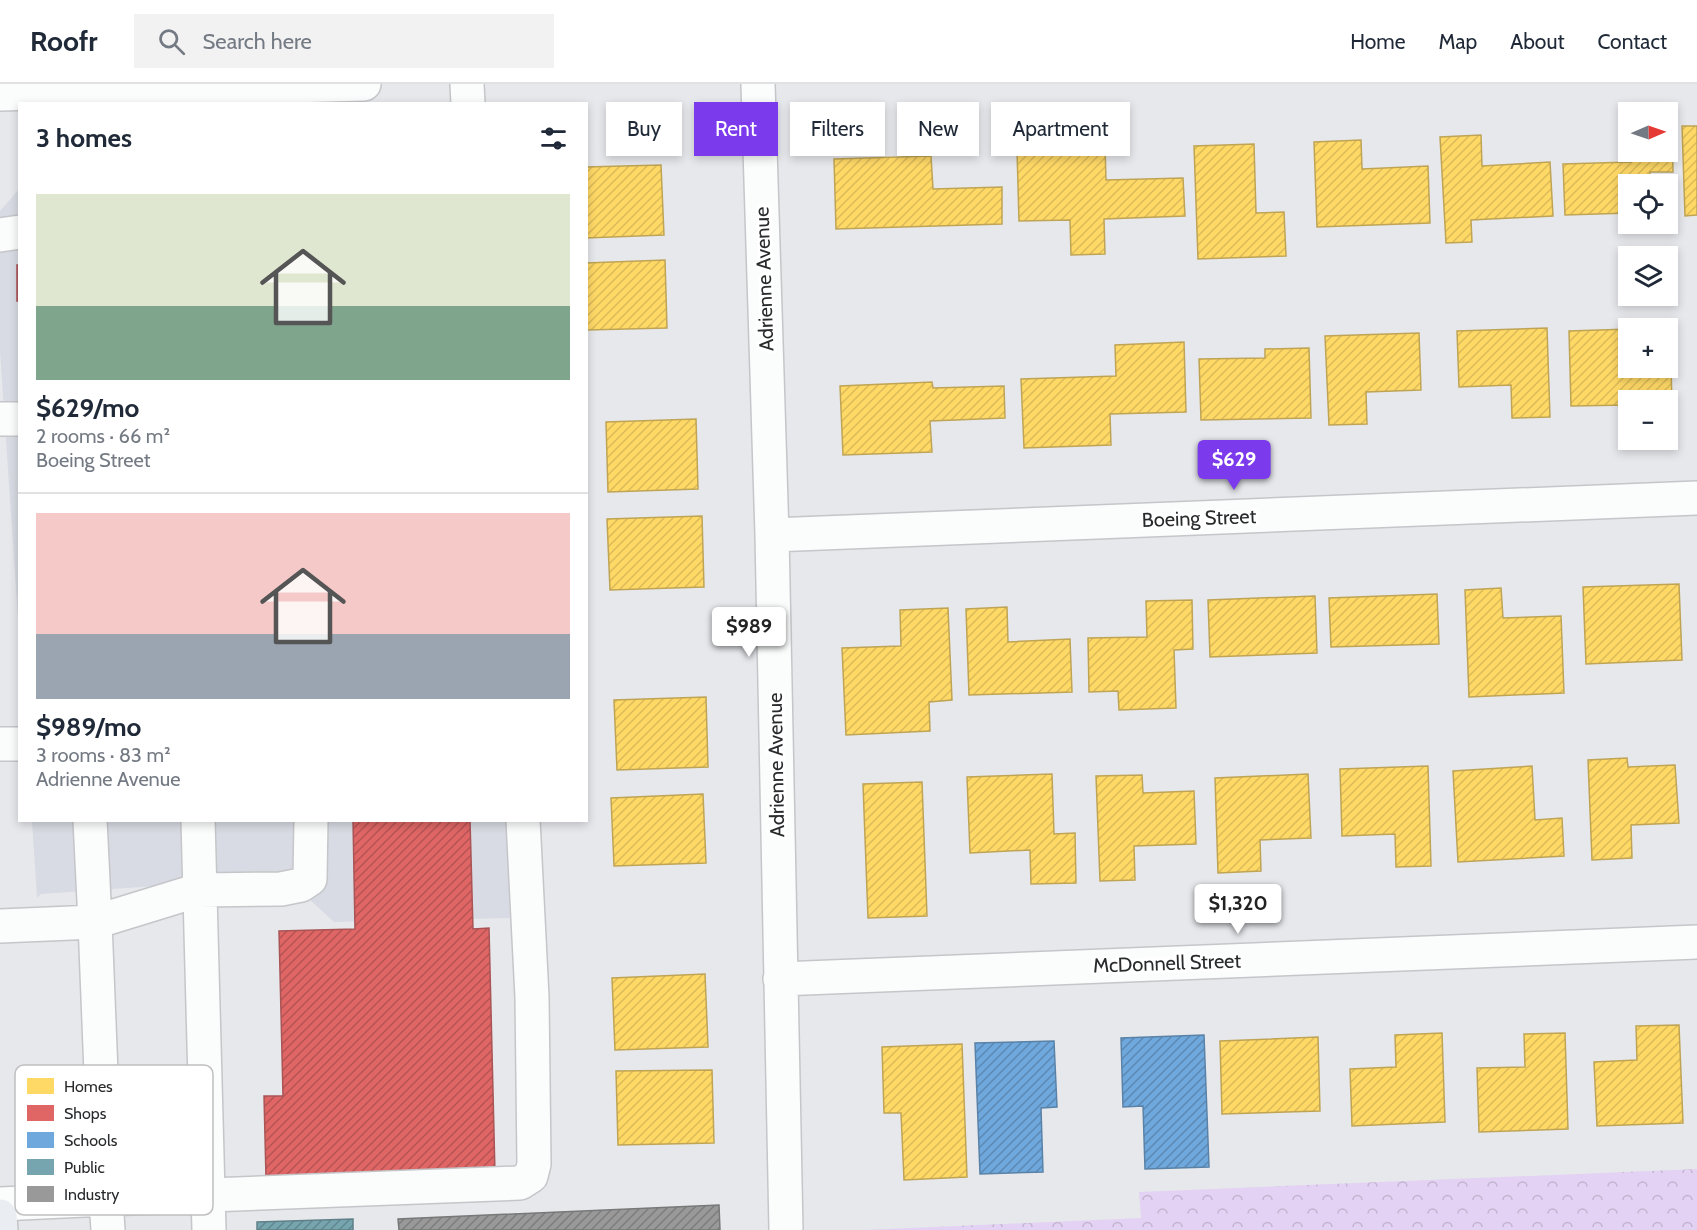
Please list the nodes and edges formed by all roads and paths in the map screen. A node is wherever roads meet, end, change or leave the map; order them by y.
1 (364, 84) edge
2 (467, 84) edge
3 (758, 84) edge
4 (295, 85) edge
5 (176, 92) edge
6 (0, 94) edge
7 (330, 94) edge
8 (468, 102) edge
9 (18, 232) edge
10 (0, 235) edge
11 (18, 418) edge
12 (0, 419) edge
13 (1697, 498) edge
14 (772, 535) junction
15 (0, 744) edge
16 (18, 744) edge
17 (90, 822) edge
18 (198, 822) edge
19 (311, 822) edge
20 (524, 822) edge
21 (199, 890) junction
22 (95, 922) junction
23 (0, 926) edge
24 (1697, 942) edge
25 (780, 979) junction
26 (101, 1065) edge
27 (205, 1065) edge
28 (213, 1196) edge
29 (0, 1204) edge
30 (15, 1206) edge
31 (0, 1216) edge
32 (1, 1230) edge
33 (786, 1230) edge

1 - 7 street
2 - 8 street
3 - 14 street, Adrienne Avenue
4 - 5 street
4 - 7 street
5 - 6 street
9 - 10 street
11 - 12 street
13 - 14 street, Boeing Street
14 - 25 street, Adrienne Avenue
15 - 16 street
17 - 22 street
18 - 21 street
19 - 21 street
20 - 28 street
21 - 22 street
21 - 27 street
22 - 23 street
22 - 26 street
24 - 25 street, McDonnell Street
25 - 33 street, Adrienne Avenue
29 - 30 street
31 - 32 main road

